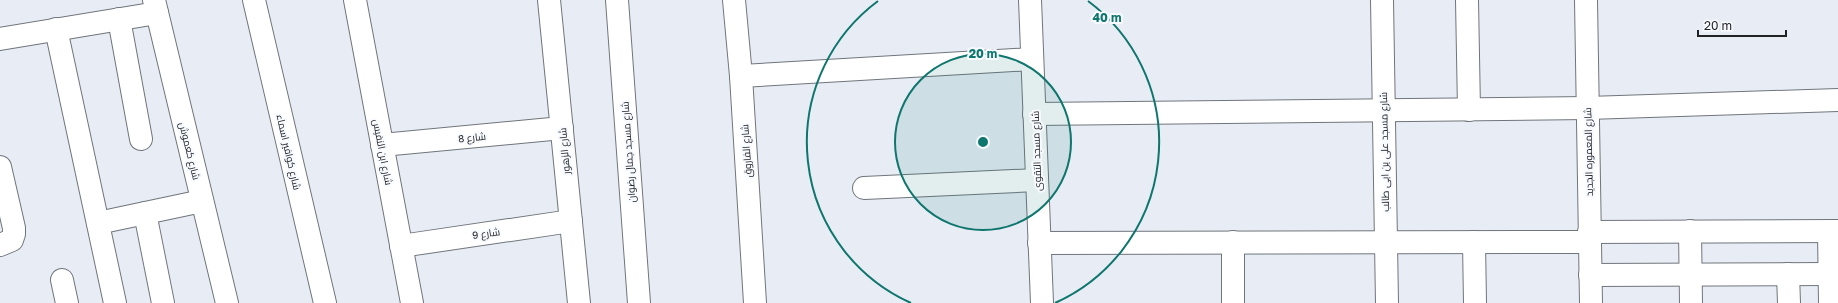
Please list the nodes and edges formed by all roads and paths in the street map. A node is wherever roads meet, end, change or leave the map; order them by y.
1 (254, 0) edge
2 (355, 0) edge
3 (549, 0) edge
4 (617, 0) edge
5 (734, 0) edge
6 (1030, 0) edge
7 (1382, 0) edge
8 (1467, 0) edge
9 (1586, 0) edge
10 (155, 6) edge
11 (119, 19) junction
12 (56, 29) junction
13 (0, 38) edge
14 (1032, 59) junction
15 (741, 76) junction
16 (1838, 100) edge
17 (1588, 108) junction
18 (1469, 110) junction
19 (1384, 111) junction
20 (1034, 114) junction
21 (562, 128) junction
22 (141, 139) dead end
23 (382, 145) junction
24 (0, 167) edge
25 (1037, 180) junction
26 (864, 188) dead end
27 (202, 201) junction
28 (145, 213) junction
29 (571, 221) junction
30 (98, 223) junction
31 (1690, 231) junction
32 (1833, 231) edge
33 (1589, 237) junction
34 (1233, 242) junction
35 (1386, 242) junction
36 (1474, 242) junction
37 (1039, 243) junction
38 (0, 245) edge
39 (401, 246) junction
40 (1788, 274) junction
41 (1830, 274) junction
42 (1691, 275) junction
43 (1590, 276) junction
44 (62, 280) dead end
45 (67, 303) edge
46 (115, 303) edge
47 (163, 303) edge
48 (227, 303) edge
49 (325, 303) edge
50 (412, 303) edge
51 (579, 303) edge
52 (639, 303) edge
53 (755, 303) edge
54 (1042, 303) edge
55 (1233, 303) edge
56 (1387, 303) edge
57 (1475, 303) edge
58 (1590, 303) edge
59 (1691, 303) edge
60 (1789, 303) edge
61 (1830, 303) edge

1 - 49 street, شارع كوافير اسماء
2 - 23 street, شارع ابن النفيس
3 - 21 street, شارع الزهور
4 - 52 street, شارع مسجد جمال رضوان
5 - 15 street, شارع الفاروق
6 - 14 street, شارع مسجد التقوى
7 - 19 street, شارع مسجد على بن ابى طالب
8 - 18 street
9 - 17 street, شارع المعموره الجديد
10 - 11 street
10 - 27 street, شارع كعموش
11 - 12 street
11 - 22 street
12 - 13 street
12 - 30 street
14 - 15 street
14 - 20 street, شارع مسجد التقوى
15 - 53 street, شارع الفاروق
16 - 17 street
17 - 18 street
17 - 33 street, شارع المعموره الجديد
18 - 19 street
19 - 20 street
19 - 35 street, شارع مسجد على بن ابى طالب
20 - 25 street, شارع مسجد التقوى
21 - 23 street, شارع 8
21 - 29 street, شارع الزهور
23 - 39 street, شارع ابن النفيس
24 - 38 street
25 - 26 street
25 - 37 street, شارع مسجد التقوى
27 - 28 street
27 - 48 street, شارع كعموش
28 - 30 street
28 - 47 street
29 - 39 street, شارع 9
29 - 51 street, شارع الزهور
30 - 46 street
31 - 32 street
31 - 33 street
31 - 42 street
32 - 41 street
33 - 36 street
33 - 43 street, شارع المعموره الجديد
34 - 35 street
34 - 37 street
34 - 55 street
35 - 36 street
35 - 56 street, شارع مسجد على بن ابى طالب
36 - 57 street
37 - 54 street, شارع مسجد التقوى
39 - 50 street, شارع ابن النفيس
40 - 41 street
40 - 42 street
40 - 60 street
41 - 61 street
42 - 43 street
42 - 59 street
43 - 58 street, شارع المعموره الجديد
44 - 45 street

